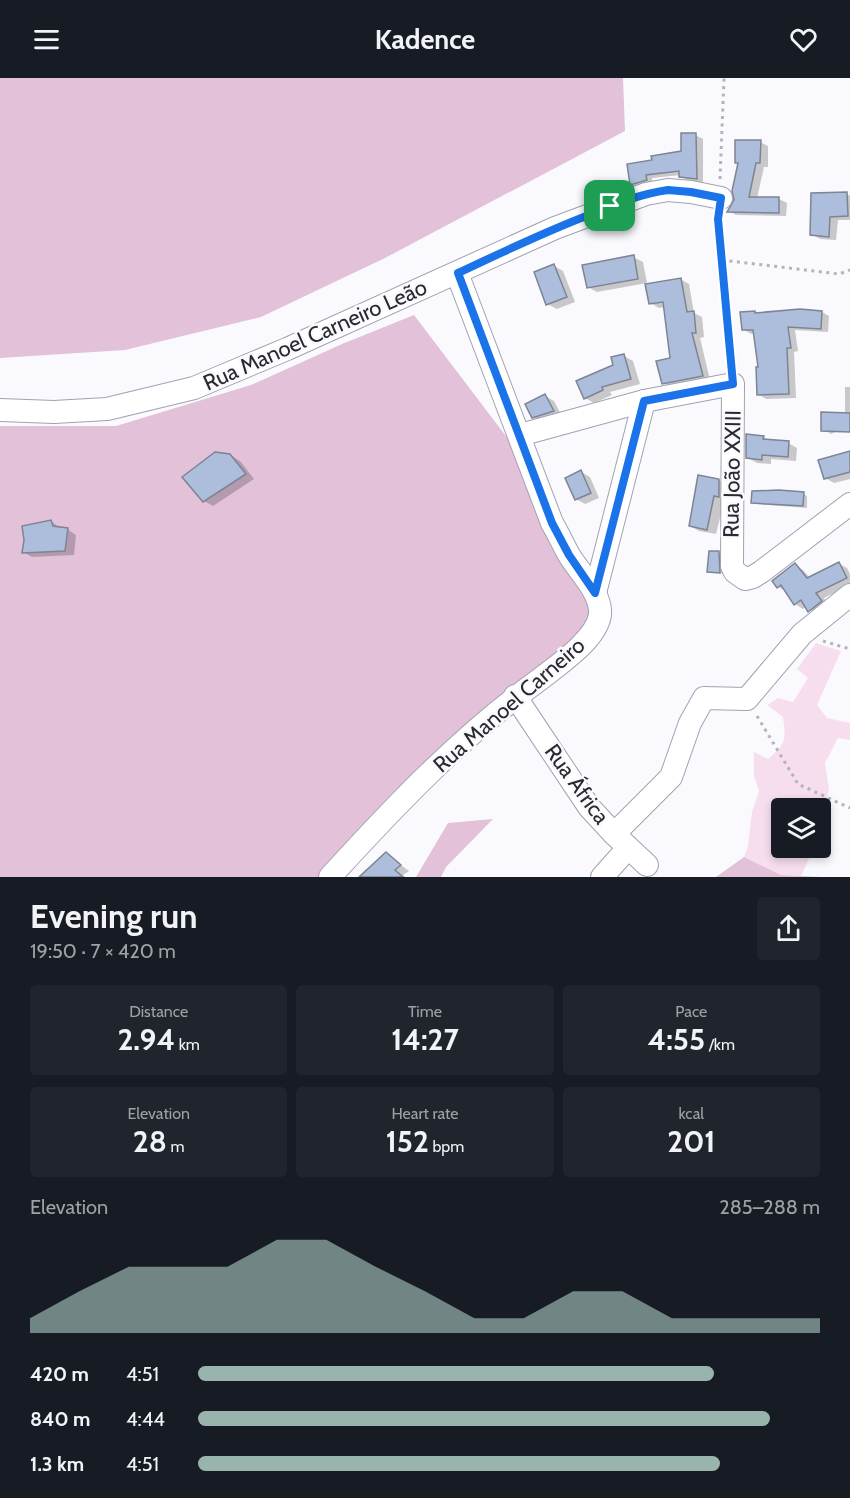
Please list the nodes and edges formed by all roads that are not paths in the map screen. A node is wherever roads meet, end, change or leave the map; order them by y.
1 (721, 198) road end
2 (458, 273) junction
3 (644, 401) junction
4 (0, 410) edge
5 (520, 435) junction
6 (850, 504) edge
7 (595, 593) junction
8 (850, 595) edge
9 (515, 696) junction
10 (621, 841) junction
11 (646, 865) dead end
12 (330, 877) edge
13 (602, 877) edge

1 - 2 street, Rua Manoel Carneiro Leão
2 - 4 street, Rua Manoel Carneiro Leão
2 - 5 street, Rua Manoel Carneiro
3 - 5 street
3 - 6 street, Rua João XXIII
3 - 7 street
5 - 7 street, Rua Manoel Carneiro
7 - 9 street, Rua Manoel Carneiro
8 - 10 street
9 - 10 street, Rua África
9 - 12 street, Rua Manoel Carneiro
10 - 11 street, Rua África
10 - 13 street

